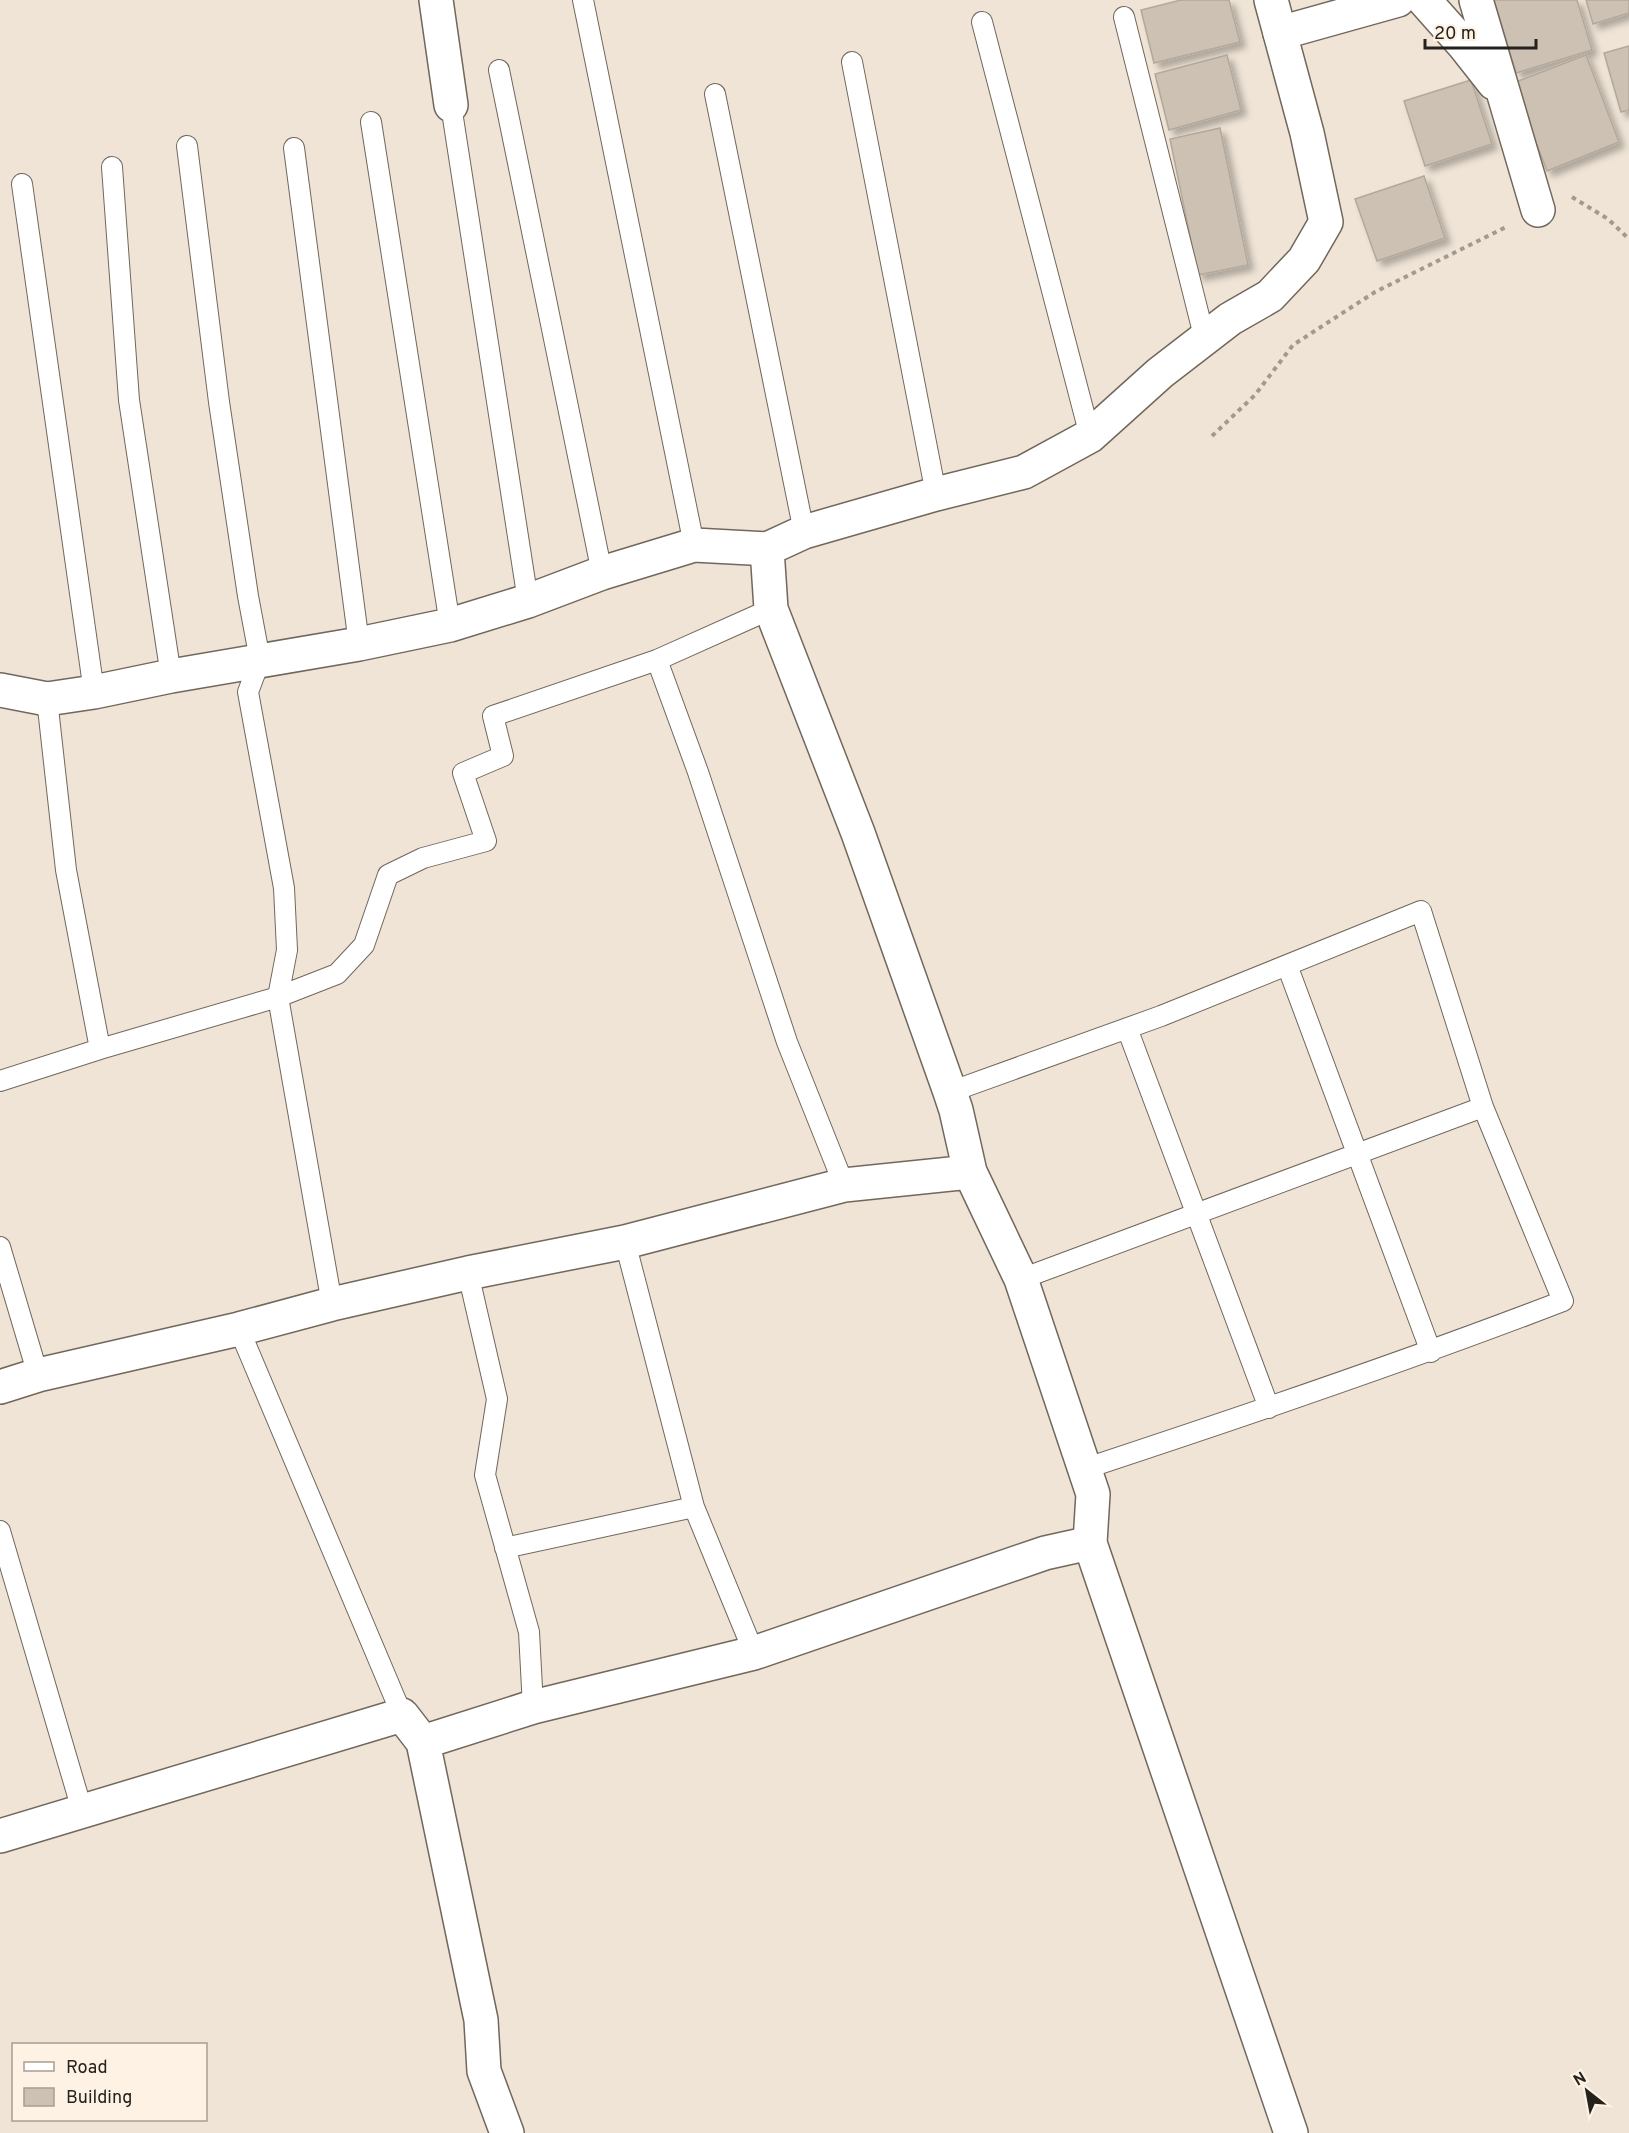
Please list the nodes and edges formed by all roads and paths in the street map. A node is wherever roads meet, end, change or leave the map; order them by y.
1 (436, 0) edge
2 (583, 0) edge
3 (1271, 0) edge
4 (1398, 0) edge
5 (1424, 0) edge
6 (1476, 0) edge
7 (1124, 17) dead end
8 (982, 22) dead end
9 (1280, 33) junction
10 (852, 62) dead end
11 (499, 70) dead end
12 (715, 94) dead end
13 (1504, 96) junction
14 (451, 105) joint
15 (371, 122) dead end
16 (187, 146) dead end
17 (294, 148) dead end
18 (112, 168) dead end
19 (22, 184) dead end
20 (1538, 210) junction
21 (1629, 239) edge
22 (1205, 340) junction
23 (1090, 436) junction
24 (1212, 436) dead end
25 (936, 494) junction
26 (804, 532) junction
27 (693, 545) junction
28 (767, 549) junction
29 (602, 573) junction
30 (528, 601) junction
31 (771, 609) junction
32 (450, 625) junction
33 (359, 644) junction
34 (260, 660) junction
35 (657, 660) junction
36 (171, 676) junction
37 (0, 690) edge
38 (94, 692) junction
39 (47, 699) junction
40 (1287, 965) junction
41 (278, 997) junction
42 (1127, 1028) junction
43 (100, 1049) junction
44 (0, 1081) edge
45 (950, 1092) junction
46 (1483, 1107) junction
47 (1357, 1155) junction
48 (970, 1172) junction
49 (844, 1185) junction
50 (1196, 1215) junction
51 (625, 1242) junction
52 (0, 1247) edge
53 (468, 1273) junction
54 (1021, 1279) junction
55 (332, 1304) junction
56 (239, 1329) junction
57 (1431, 1352) junction
58 (38, 1375) junction
59 (0, 1387) edge
60 (1269, 1408) junction
61 (1084, 1469) junction
62 (694, 1508) junction
63 (0, 1532) edge
64 (1090, 1543) junction
65 (505, 1548) junction
66 (754, 1653) junction
67 (532, 1707) junction
68 (402, 1715) junction
69 (423, 1742) junction
70 (82, 1810) junction
71 (0, 1836) edge
72 (507, 2133) edge
73 (1291, 2133) edge

1 - 14 street
2 - 27 lane
3 - 9 street
4 - 9 street
5 - 13 street
6 - 13 street
7 - 22 lane
8 - 23 lane
9 - 22 street
10 - 25 lane
11 - 29 lane
12 - 26 lane
13 - 20 street
14 - 30 lane
15 - 32 lane
16 - 34 lane
17 - 33 lane
18 - 36 lane
19 - 38 lane
20 - 21 path
20 - 24 path
22 - 23 street
23 - 25 street
25 - 26 street
26 - 28 street
27 - 28 street
27 - 29 street
28 - 31 street
29 - 30 street
30 - 32 street
31 - 35 lane
31 - 45 street
32 - 33 street
33 - 34 street
34 - 36 street
34 - 41 lane
35 - 41 lane
35 - 49 lane
36 - 38 street
37 - 39 street
38 - 39 street
39 - 43 lane
40 - 42 lane
40 - 46 lane
40 - 47 lane
41 - 43 lane
41 - 55 lane
42 - 45 lane
42 - 50 lane
43 - 44 lane
45 - 48 street
46 - 47 lane
46 - 57 lane
47 - 50 lane
47 - 57 lane
48 - 49 street
48 - 54 street
49 - 51 street
50 - 54 lane
50 - 60 lane
51 - 53 street
51 - 62 lane
52 - 58 lane
53 - 55 street
53 - 65 lane
54 - 61 street
55 - 56 street
56 - 58 street
56 - 68 lane
57 - 60 lane
58 - 59 street
60 - 61 lane
61 - 64 street
62 - 65 lane
62 - 66 lane
63 - 70 lane
64 - 66 street
64 - 73 street
65 - 67 lane
66 - 67 street
67 - 69 street
68 - 69 street
68 - 70 street
69 - 72 street
70 - 71 street

